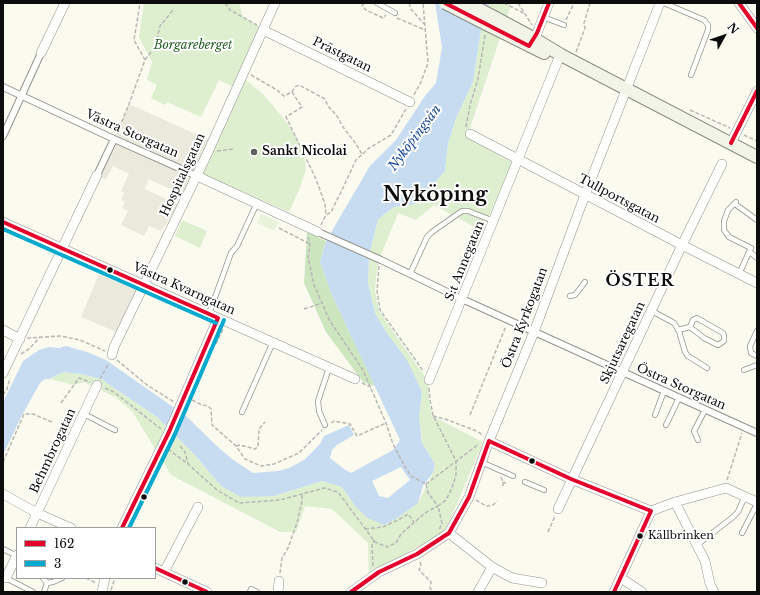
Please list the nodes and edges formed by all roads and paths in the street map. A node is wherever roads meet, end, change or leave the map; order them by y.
1 (65, 3) edge
2 (140, 3) edge
3 (225, 3) edge
4 (275, 3) edge
5 (364, 3) edge
6 (377, 3) edge
7 (409, 3) edge
8 (423, 3) edge
9 (445, 3) edge
10 (467, 3) edge
11 (504, 3) edge
12 (518, 3) edge
13 (549, 3) edge
14 (574, 3) edge
15 (590, 3) edge
16 (660, 3) edge
17 (664, 3) edge
18 (739, 3) edge
19 (174, 9) dead end
20 (394, 12) junction
21 (525, 14) junction
22 (543, 17) junction
23 (424, 24) junction
24 (490, 24) junction
25 (564, 25) joint
26 (757, 28) edge
27 (263, 30) junction
28 (425, 30) junction
29 (533, 39) junction
30 (41, 53) joint
31 (574, 57) dead end
32 (145, 60) junction
33 (558, 60) junction
34 (244, 71) junction
35 (691, 75) dead end
36 (3, 87) edge
37 (626, 89) junction
38 (757, 91) edge
39 (292, 92) junction
40 (22, 95) junction
41 (410, 102) junction
42 (686, 109) dead end
43 (737, 131) junction
44 (470, 134) joint
45 (3, 136) edge
46 (114, 139) junction
47 (757, 141) edge
48 (731, 144) junction
49 (234, 149) dead end
50 (208, 152) junction
51 (362, 154) junction
52 (757, 157) edge
53 (519, 160) junction
54 (722, 164) dead end
55 (97, 175) joint
56 (197, 176) junction
57 (585, 195) junction
58 (257, 203) junction
59 (326, 215) junction
60 (757, 220) edge
61 (494, 221) junction
62 (3, 222) edge
63 (279, 228) dead end
64 (318, 232) junction
65 (307, 238) dead end
66 (310, 244) junction
67 (682, 246) junction
68 (62, 248) junction
69 (750, 252) junction
70 (757, 258) edge
71 (379, 260) junction
72 (410, 274) junction
73 (739, 274) junction
74 (585, 282) dead end
75 (757, 283) edge
76 (145, 285) junction
77 (570, 296) dead end
78 (462, 299) junction
79 (322, 303) junction
80 (304, 309) dead end
81 (652, 311) junction
82 (209, 314) junction
83 (218, 318) junction
84 (508, 320) junction
85 (690, 327) junction
86 (3, 330) edge
87 (678, 330) junction
88 (757, 331) edge
89 (534, 332) junction
90 (40, 337) junction
91 (20, 339) junction
92 (274, 342) junction
93 (19, 356) dead end
94 (757, 356) edge
95 (111, 358) junction
96 (757, 366) edge
97 (329, 368) junction
98 (707, 368) dead end
99 (744, 370) dead end
100 (7, 373) edge
101 (623, 373) junction
102 (355, 379) joint
103 (429, 380) junction
104 (98, 383) junction
105 (371, 387) junction
106 (664, 391) junction
107 (3, 395) edge
108 (679, 398) junction
109 (190, 399) dead end
110 (170, 401) dead end
111 (61, 403) dead end
112 (705, 410) junction
113 (242, 412) dead end
114 (84, 414) junction
115 (470, 415) dead end
116 (655, 415) dead end
117 (433, 416) junction
118 (52, 422) dead end
119 (265, 422) dead end
120 (386, 423) junction
121 (325, 425) junction
122 (666, 425) dead end
123 (744, 428) junction
124 (115, 430) dead end
125 (166, 431) junction
126 (757, 433) edge
127 (487, 440) junction
128 (698, 440) dead end
129 (479, 444) dead end
130 (163, 446) junction
131 (180, 446) dead end
132 (236, 446) junction
133 (456, 461) junction
134 (3, 462) edge
135 (481, 462) junction
136 (188, 464) junction
137 (513, 476) dead end
138 (571, 479) junction
139 (503, 482) dead end
140 (525, 482) dead end
141 (426, 484) junction
142 (503, 488) dead end
143 (726, 488) junction
144 (544, 490) dead end
145 (302, 493) junction
146 (3, 494) edge
147 (745, 495) junction
148 (497, 501) dead end
149 (675, 502) junction
150 (482, 503) dead end
151 (757, 503) edge
152 (438, 506) junction
153 (198, 507) dead end
154 (558, 509) joint
155 (651, 511) junction
156 (37, 513) junction
157 (414, 522) junction
158 (30, 527) edge
159 (69, 527) edge
160 (122, 527) edge
161 (365, 529) junction
162 (438, 531) dead end
163 (548, 532) dead end
164 (449, 533) junction
165 (742, 533) dead end
166 (374, 540) junction
167 (697, 545) junction
168 (3, 549) edge
169 (416, 554) junction
170 (16, 555) edge
171 (16, 557) edge
172 (492, 567) junction
173 (156, 568) edge
174 (164, 572) junction
175 (6, 573) edge
176 (373, 576) junction
177 (621, 578) junction
178 (44, 579) edge
179 (60, 579) edge
180 (88, 579) edge
181 (114, 579) edge
182 (279, 581) joint
183 (47, 583) junction
184 (542, 583) dead end
185 (105, 587) edge
186 (33, 592) edge
187 (44, 592) edge
188 (207, 592) edge
189 (250, 592) edge
190 (257, 592) edge
191 (278, 592) edge
192 (351, 592) edge
193 (434, 592) edge
194 (478, 592) edge
195 (614, 592) edge
196 (642, 592) edge
197 (714, 592) edge

1 - 30 street
2 - 32 path
3 - 27 path
4 - 27 street, Hospitalsgatan
5 - 20 path
6 - 20 lane
7 - 23 path
8 - 23 path
9 - 24 main road, bridge
10 - 24 main road, bridge
11 - 21 path
12 - 21 path
13 - 22 street
14 - 25 path
15 - 31 path
16 - 37 street, Östra Kyrkogatan
17 - 35 lane
18 - 26 street
19 - 32 path
20 - 28 path
21 - 29 path
22 - 25 lane
22 - 29 street
23 - 28 path
24 - 29 main road
24 - 44 path
27 - 34 street, Hospitalsgatan
27 - 41 street, Prästgatan
28 - 41 path
29 - 33 main road
29 - 37 main road
30 - 40 street
32 - 46 path
33 - 37 main road
33 - 53 street, S:t Annegatan
34 - 39 path
34 - 50 street, Hospitalsgatan
36 - 40 street, Västra Storgatan
37 - 48 main road
37 - 57 street, Östra Kyrkogatan
38 - 43 street
39 - 51 path
39 - 59 path
40 - 45 street
40 - 46 street, Västra Storgatan
41 - 51 path
42 - 43 path
43 - 47 path
43 - 48 street
44 - 53 street, Tullportsgatan
46 - 55 street
46 - 56 street, Västra Storgatan
48 - 52 main road
49 - 50 path
50 - 56 street, Hospitalsgatan
51 - 59 path
53 - 57 street, Tullportsgatan
53 - 61 street, S:t Annegatan
54 - 67 street, Skjutsaregatan
55 - 68 street
56 - 58 street, Västra Storgatan
56 - 76 street, Hospitalsgatan
57 - 67 street, Tullportsgatan
57 - 89 street, Östra Kyrkogatan
58 - 64 street, Västra Storgatan
58 - 82 lane
59 - 64 path
60 - 69 lane
61 - 72 lane
61 - 78 street, S:t Annegatan
62 - 68 street, Västra Kvarngatan
63 - 66 path
64 - 71 street, Östra Storgatan
65 - 66 path
66 - 79 path
67 - 73 street, Tullportsgatan
67 - 81 street, Skjutsaregatan
68 - 76 street, Västra Kvarngatan
68 - 91 street
69 - 70 lane
69 - 73 lane
71 - 72 street, Östra Storgatan
71 - 103 path
72 - 78 street, Östra Storgatan
73 - 75 street, Tullportsgatan
74 - 77 lane
76 - 82 street, Västra Kvarngatan
76 - 95 street, Hospitalsgatan
78 - 84 street, Östra Storgatan
78 - 103 street, S:t Annegatan
79 - 80 path
79 - 105 path
81 - 87 lane
81 - 101 street, Skjutsaregatan
82 - 83 street, Västra Kvarngatan
83 - 92 street, Västra Kvarngatan
83 - 125 street
84 - 89 street, Östra Storgatan
84 - 115 path
85 - 85 lane
85 - 87 lane
86 - 91 street
87 - 98 lane
88 - 94 lane
89 - 101 street, Östra Storgatan
89 - 127 street, Östra Kyrkogatan
90 - 91 path
90 - 93 path
90 - 95 path
91 - 100 street
92 - 97 street, Västra Kvarngatan
92 - 113 lane
95 - 104 path
95 - 110 path
96 - 99 lane
97 - 102 street, Västra Kvarngatan
97 - 121 lane
100 - 107 path
101 - 106 street, Östra Storgatan
101 - 138 street, Skjutsaregatan
102 - 105 path
103 - 117 path
104 - 111 path
104 - 114 street, Behmbrogatan
104 - 125 path
105 - 120 path
106 - 108 street, Östra Storgatan
106 - 116 lane
108 - 112 street, Östra Storgatan
108 - 122 lane
109 - 132 path
112 - 123 street, Östra Storgatan
112 - 128 lane
114 - 124 lane
114 - 156 street, Behmbrogatan
117 - 127 path
117 - 133 path
118 - 134 path
119 - 132 path
120 - 121 path
120 - 141 path
121 - 132 path
123 - 126 street, Östra Storgatan
123 - 143 path
125 - 130 street
127 - 135 street, Östra Kyrkogatan
127 - 138 street
129 - 133 path
130 - 136 path
130 - 160 street
131 - 136 path
133 - 141 path
133 - 152 path
135 - 137 lane
135 - 164 street, Östra Kyrkogatan
136 - 145 path
138 - 154 street, Skjutsaregatan
138 - 155 street
139 - 142 path
140 - 144 lane
141 - 152 path
143 - 147 street
143 - 149 street
145 - 161 path
145 - 182 path
146 - 156 street
147 - 151 street
147 - 167 lane
148 - 150 path
149 - 155 street
149 - 167 street
151 - 165 lane
152 - 157 path
152 - 162 path
153 - 174 street
154 - 163 path
155 - 177 street
156 - 158 street, Behmbrogatan
156 - 159 street
157 - 161 path
157 - 166 path
161 - 166 path
164 - 169 street, Östra Kyrkogatan
164 - 172 street
166 - 176 path
167 - 197 street
168 - 170 lane
169 - 176 street, Östra Kyrkogatan
169 - 193 path
171 - 175 street
172 - 184 street
172 - 194 street
173 - 174 street
174 - 188 street
175 - 186 lane
176 - 192 street, Östra Kyrkogatan
177 - 195 street
177 - 196 street
178 - 183 lane
179 - 183 lane
180 - 185 path
181 - 185 path
182 - 191 street
183 - 187 lane
189 - 190 lane

